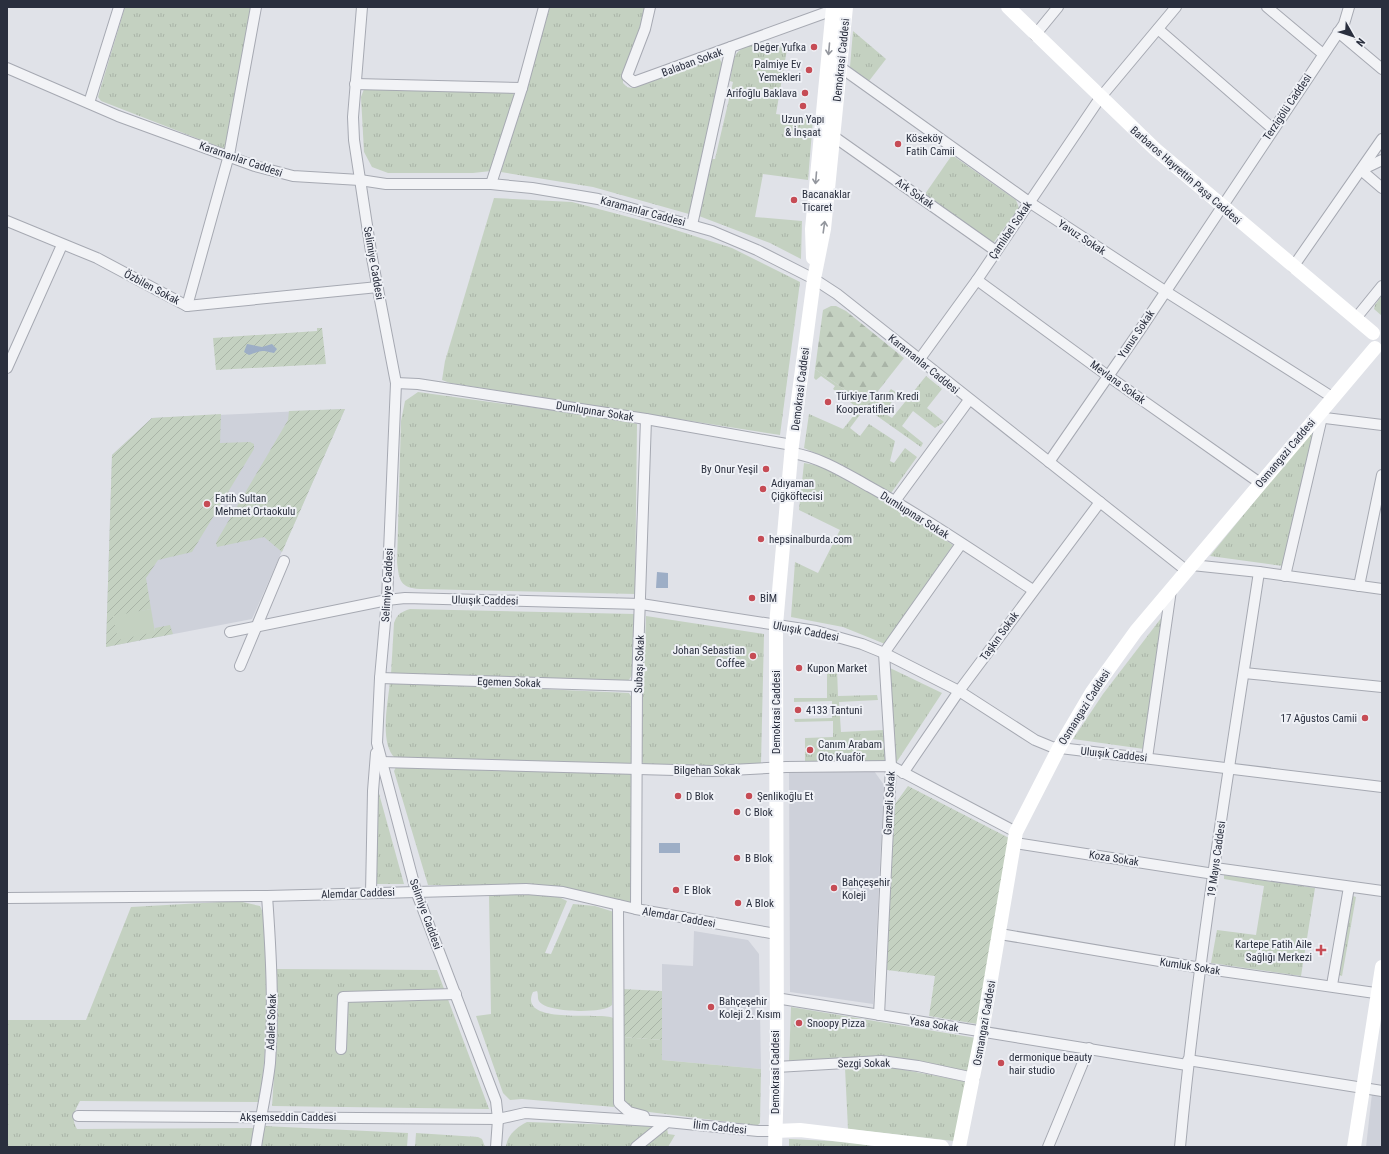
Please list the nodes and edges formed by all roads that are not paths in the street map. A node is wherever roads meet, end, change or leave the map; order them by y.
1 (118, 7) edge
2 (256, 7) edge
3 (362, 7) edge
4 (544, 7) edge
5 (650, 7) edge
6 (1008, 7) edge
7 (1058, 7) edge
8 (1176, 7) edge
9 (1267, 7) edge
10 (1349, 7) edge
11 (834, 9) edge
12 (1158, 29) junction
13 (1338, 32) junction
14 (1035, 35) junction
15 (731, 47) junction
16 (1323, 54) junction
17 (840, 67) junction
18 (7, 68) edge
19 (1382, 68) edge
20 (355, 84) junction
21 (522, 88) junction
22 (1100, 98) junction
23 (89, 103) junction
24 (1273, 128) junction
25 (833, 136) junction
26 (1382, 139) edge
27 (229, 155) junction
28 (1382, 160) edge
29 (1361, 170) junction
30 (360, 180) junction
31 (491, 184) junction
32 (1382, 188) edge
33 (1029, 202) junction
34 (1222, 205) junction
35 (7, 222) edge
36 (692, 225) junction
37 (62, 245) junction
38 (996, 251) junction
39 (1294, 267) junction
40 (814, 279) junction
41 (977, 280) junction
42 (1382, 286) edge
43 (378, 287) junction
44 (1165, 291) junction
45 (187, 306) junction
46 (1356, 318) junction
47 (1378, 331) edge
48 (1378, 349) edge
49 (919, 360) junction
50 (7, 368) edge
51 (1108, 376) junction
52 (396, 382) junction
53 (1332, 397) junction
54 (969, 400) junction
55 (1319, 417) junction
56 (646, 418) junction
57 (1382, 425) edge
58 (792, 449) junction
59 (1049, 462) junction
60 (1382, 475) edge
61 (1260, 483) junction
62 (895, 501) junction
63 (1100, 502) junction
64 (961, 544) junction
65 (284, 561) dead end
66 (1189, 568) junction
67 (1260, 572) junction
68 (1285, 576) junction
69 (1358, 586) junction
70 (1382, 589) edge
71 (1033, 590) junction
72 (1171, 590) junction
73 (387, 600) junction
74 (641, 604) junction
75 (776, 625) junction
76 (256, 627) junction
77 (230, 632) dead end
78 (884, 653) junction
79 (240, 666) dead end
80 (1244, 673) junction
81 (380, 678) junction
82 (637, 686) junction
83 (1382, 687) edge
84 (959, 691) junction
85 (377, 743) junction
86 (1058, 748) junction
87 (1147, 758) junction
88 (381, 762) junction
89 (891, 766) junction
90 (776, 768) junction
91 (637, 769) junction
92 (1228, 769) junction
93 (903, 773) junction
94 (1382, 787) edge
95 (1015, 837) junction
96 (1215, 871) junction
97 (1349, 887) junction
98 (416, 891) junction
99 (1382, 891) edge
100 (371, 893) junction
101 (267, 896) junction
102 (7, 898) edge
103 (618, 905) junction
104 (636, 909) junction
105 (776, 934) junction
106 (1000, 934) junction
107 (1382, 967) edge
108 (1201, 968) junction
109 (1332, 986) junction
110 (456, 994) junction
111 (1380, 994) edge
112 (776, 998) junction
113 (879, 1015) junction
114 (982, 1032) junction
115 (1089, 1048) junction
116 (341, 1049) dead end
117 (1188, 1062) junction
118 (776, 1067) junction
119 (974, 1078) junction
120 (1363, 1088) junction
121 (1382, 1091) edge
122 (78, 1116) dead end
123 (262, 1117) junction
124 (498, 1119) junction
125 (667, 1122) junction
126 (775, 1131) junction
127 (891, 1144) edge
128 (256, 1147) edge
129 (496, 1147) edge
130 (636, 1147) edge
131 (775, 1147) edge
132 (942, 1147) edge
133 (959, 1147) edge
134 (1048, 1147) edge
135 (1180, 1147) edge
136 (1354, 1147) edge
137 (1362, 1147) edge

1 - 23 street
2 - 27 street
3 - 20 street, Selimiye Caddesi
4 - 21 street
5 - 15 street, Balaban Sokak
6 - 14 street, Barbaros Hayrettin Paşa Caddesi
7 - 14 street
8 - 12 street, Çamlıbel Sokak
9 - 16 street
10 - 13 street, Terzigölü Caddesi
11 - 15 street, Balaban Sokak
11 - 17 street, Demokrasi Caddesi
11 -> 40 street, Demokrasi Caddesi
12 - 22 street, Çamlıbel Sokak
12 - 24 street
13 - 16 street, Terzigölü Caddesi
13 - 19 street
14 - 22 street, Barbaros Hayrettin Paşa Caddesi
15 - 36 street
16 - 24 street, Terzigölü Caddesi
17 - 25 street, Demokrasi Caddesi
17 - 33 street, Yavuz Sokak
18 - 23 street, Karamanlar Caddesi
20 - 21 street
20 - 30 street, Selimiye Caddesi
21 - 31 street
22 - 33 street, Çamlıbel Sokak
22 - 34 street, Barbaros Hayrettin Paşa Caddesi
23 - 27 street, Karamanlar Caddesi
24 - 34 street, Terzigölü Caddesi
25 - 38 street, Ark Sokak
40 -> 25 street, Demokrasi Caddesi
26 - 29 street
27 - 30 street, Karamanlar Caddesi
27 - 45 street
28 - 29 street
29 - 32 street
29 - 39 street
30 - 31 street, Karamanlar Caddesi
30 - 43 street, Selimiye Caddesi
31 - 36 street, Karamanlar Caddesi
33 - 38 street, Çamlıbel Sokak
33 - 44 street, Yavuz Sokak
34 - 39 street, Barbaros Hayrettin Paşa Caddesi
34 - 44 street, Yunus Sokak
35 - 37 street, Özbilen Sokak
36 - 40 street, Karamanlar Caddesi
37 - 45 street, Özbilen Sokak
37 - 50 street
38 - 41 street, Çamlıbel Sokak
39 - 46 street, Barbaros Hayrettin Paşa Caddesi
40 - 49 street, Karamanlar Caddesi
40 - 58 street, Demokrasi Caddesi
41 - 49 street, Çamlıbel Sokak
41 - 51 street, Mevlana Sokak
42 - 46 street
43 - 45 street, Özbilen Sokak
43 - 52 street, Selimiye Caddesi
44 - 51 street, Yunus Sokak
44 - 53 street, Yavuz Sokak
46 - 47 street, Barbaros Hayrettin Paşa Caddesi
47 - 48 street
48 - 53 street, Osmangazi Caddesi
49 - 54 street, Karamanlar Caddesi
51 - 59 street, Yunus Sokak
51 - 61 street, Mevlana Sokak
52 - 56 street, Dumlupınar Sokak
52 - 73 street, Selimiye Caddesi
53 - 55 street, Osmangazi Caddesi
54 - 59 street, Karamanlar Caddesi
54 - 62 street
55 - 57 street
55 - 61 street, Osmangazi Caddesi
55 - 68 street
56 - 58 street, Dumlupınar Sokak
56 - 74 street, Subaşı Sokak
58 - 62 street, Dumlupınar Sokak
58 - 75 street, Demokrasi Caddesi
59 - 63 street, Karamanlar Caddesi
60 - 69 street
61 - 66 street, Osmangazi Caddesi
62 - 64 street, Dumlupınar Sokak
63 - 66 street, Karamanlar Caddesi
63 - 71 street, Taşkın Sokak
64 - 71 street, Dumlupınar Sokak
64 - 78 street
65 - 76 street
66 - 67 street
66 - 72 street, Osmangazi Caddesi
67 - 68 street
67 - 80 street, 19 Mayıs Caddesi
68 - 69 street
69 - 70 street
71 - 84 street, Taşkın Sokak
72 - 86 street, Osmangazi Caddesi
72 - 87 street
73 - 74 street, Uluışık Caddesi
73 - 76 street, Uluışık Caddesi
73 - 81 street, Selimiye Caddesi
74 - 75 street, Uluışık Caddesi
74 - 82 street, Subaşı Sokak
75 - 78 street, Uluışık Caddesi
75 - 90 street, Demokrasi Caddesi
76 - 77 street, Uluışık Caddesi
76 - 79 street
78 - 84 street, Uluışık Caddesi
78 - 89 street, Gamzeli Sokak
80 - 83 street
80 - 92 street, 19 Mayıs Caddesi
81 - 82 street, Egemen Sokak
81 - 85 street, Selimiye Caddesi
82 - 91 street, Subaşı Sokak
84 - 86 street, Uluışık Caddesi
84 - 93 street, Taşkın Sokak
85 - 88 street, Selimiye Caddesi
85 - 100 street
86 - 87 street, Uluışık Caddesi
86 - 95 street, Osmangazi Caddesi
87 - 92 street, Uluışık Caddesi
88 - 91 street, Bilgehan Sokak
88 - 98 street, Selimiye Caddesi
89 - 90 street, Bilgehan Sokak
89 - 93 street
89 - 113 street, Gamzeli Sokak
90 - 91 street, Bilgehan Sokak
90 - 105 street, Demokrasi Caddesi
91 - 104 street, Subaşı Sokak
92 - 94 street, Uluışık Caddesi
92 - 96 street, 19 Mayıs Caddesi
93 - 95 street
95 - 96 street, Koza Sokak
95 - 106 street, Osmangazi Caddesi
96 - 97 street, Koza Sokak
96 - 108 street, 19 Mayıs Caddesi
97 - 99 street, Koza Sokak
97 - 109 street
98 - 100 street, Alemdar Caddesi
98 - 103 street, Alemdar Caddesi
98 - 110 street, Selimiye Caddesi
100 - 101 street, Alemdar Caddesi
101 - 102 street, Alemdar Caddesi
101 - 123 street, Adalet Sokak
103 - 104 street, Alemdar Caddesi
103 - 125 street
104 - 105 street, Alemdar Caddesi
105 - 112 street, Demokrasi Caddesi
106 - 108 street, Kumluk Sokak
106 - 114 street, Osmangazi Caddesi
107 - 111 street
108 - 109 street, Kumluk Sokak
108 - 117 street, 19 Mayıs Caddesi
109 - 111 street, Kumluk Sokak
110 - 116 street
110 - 124 street, Selimiye Caddesi
111 - 120 street
112 - 113 street, Yasa Sokak
112 - 118 street, Demokrasi Caddesi
113 - 114 street, Yasa Sokak
114 - 115 street, Yasa Sokak
114 - 119 street, Osmangazi Caddesi
115 - 117 street, Yasa Sokak
115 - 134 street
117 - 120 street, Yasa Sokak
117 - 135 street, 19 Mayıs Caddesi
118 - 119 street, Sezgi Sokak
118 - 126 street, Demokrasi Caddesi
119 - 133 street, Osmangazi Caddesi
120 - 121 street, Yasa Sokak
120 - 136 street
120 - 137 street
122 - 123 street, Akşemseddin Caddesi
123 - 124 street, Akşemseddin Caddesi
123 - 128 street, Adalet Sokak
124 - 125 street, İlim Caddesi
124 - 129 street, Selimiye Caddesi
125 - 126 street, İlim Caddesi
125 - 130 street
126 - 127 street, İlim Caddesi
126 - 131 street, Demokrasi Caddesi
127 - 132 street, İlim Caddesi

